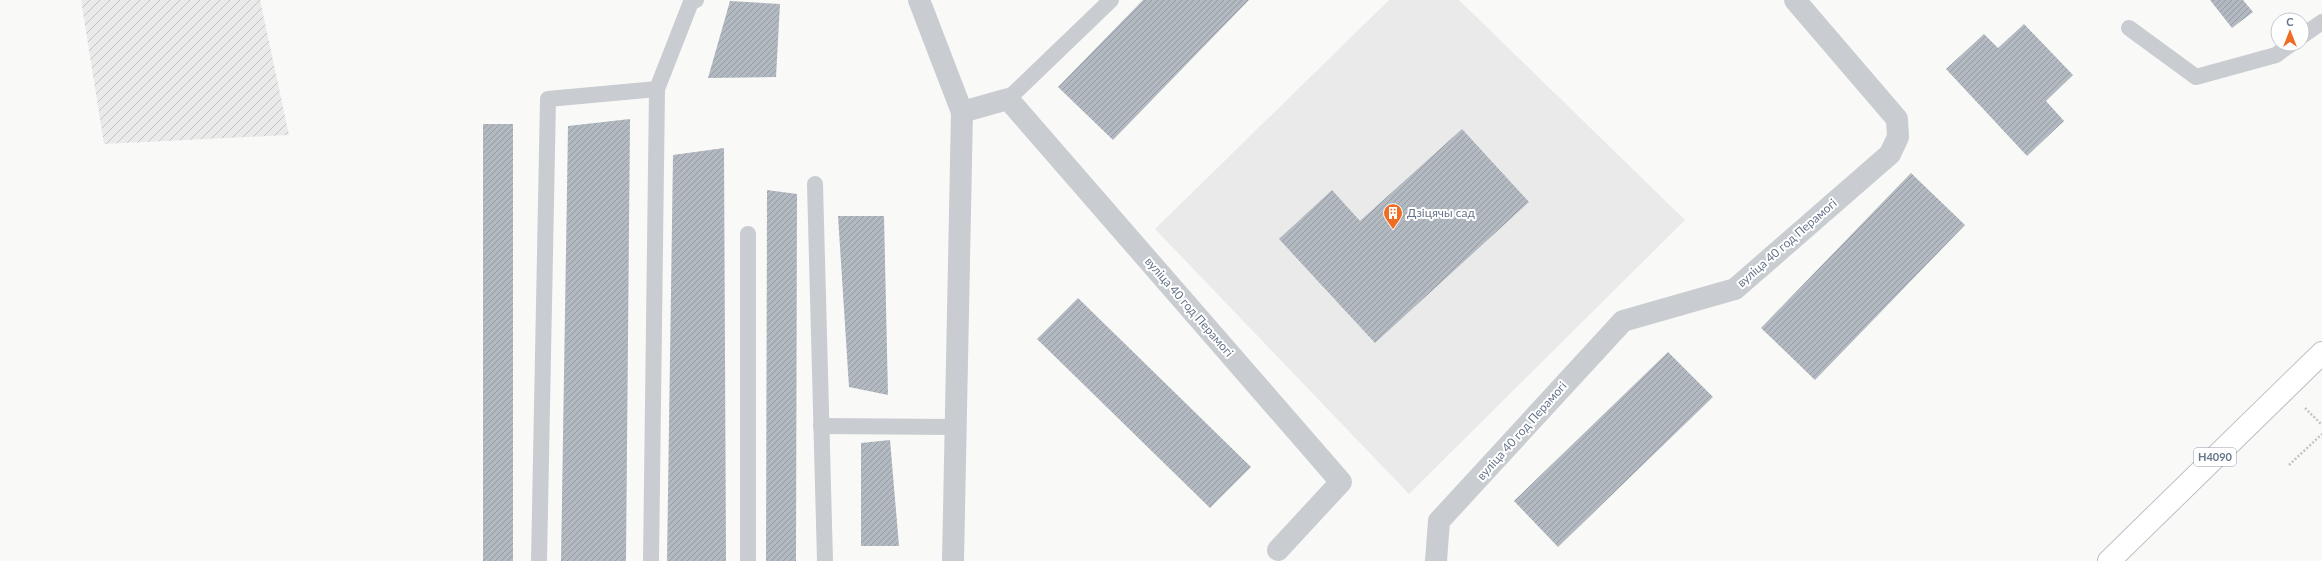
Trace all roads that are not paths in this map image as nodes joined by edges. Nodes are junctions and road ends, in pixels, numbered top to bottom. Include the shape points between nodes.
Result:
1 (696, 0) edge
2 (919, 0) edge
3 (1111, 0) edge
4 (1795, 0) edge
5 (2322, 22) edge
6 (2129, 28) dead end
7 (2310, 30) edge
8 (2280, 52) edge
9 (657, 89) junction
10 (1008, 99) junction
11 (962, 112) junction
12 (815, 184) dead end
13 (748, 234) dead end
14 (2322, 353) edge
15 (821, 426) junction
16 (955, 428) junction
17 (1278, 550) dead end
18 (539, 561) edge
19 (651, 561) edge
20 (748, 561) edge
21 (824, 561) edge
22 (953, 561) edge
23 (1436, 561) edge
24 (2109, 561) edge

1 - 9 lane via 690,2
2 - 11 street
3 - 10 lane
4 - 23 street, вуліца 40 год Перамогі via 1897,119 1898,137 1890,154 1735,289 1623,321 1439,521
5 - 7 lane
6 - 8 lane via 2196,76
9 - 18 lane via 548,99
9 - 19 lane
10 - 11 street
10 - 17 street, вуліца 40 год Перамогі via 1341,482
11 - 16 street
12 - 15 lane
13 - 20 lane
14 - 24 main road, Н4090
15 - 16 lane
15 - 21 lane
16 - 22 street

